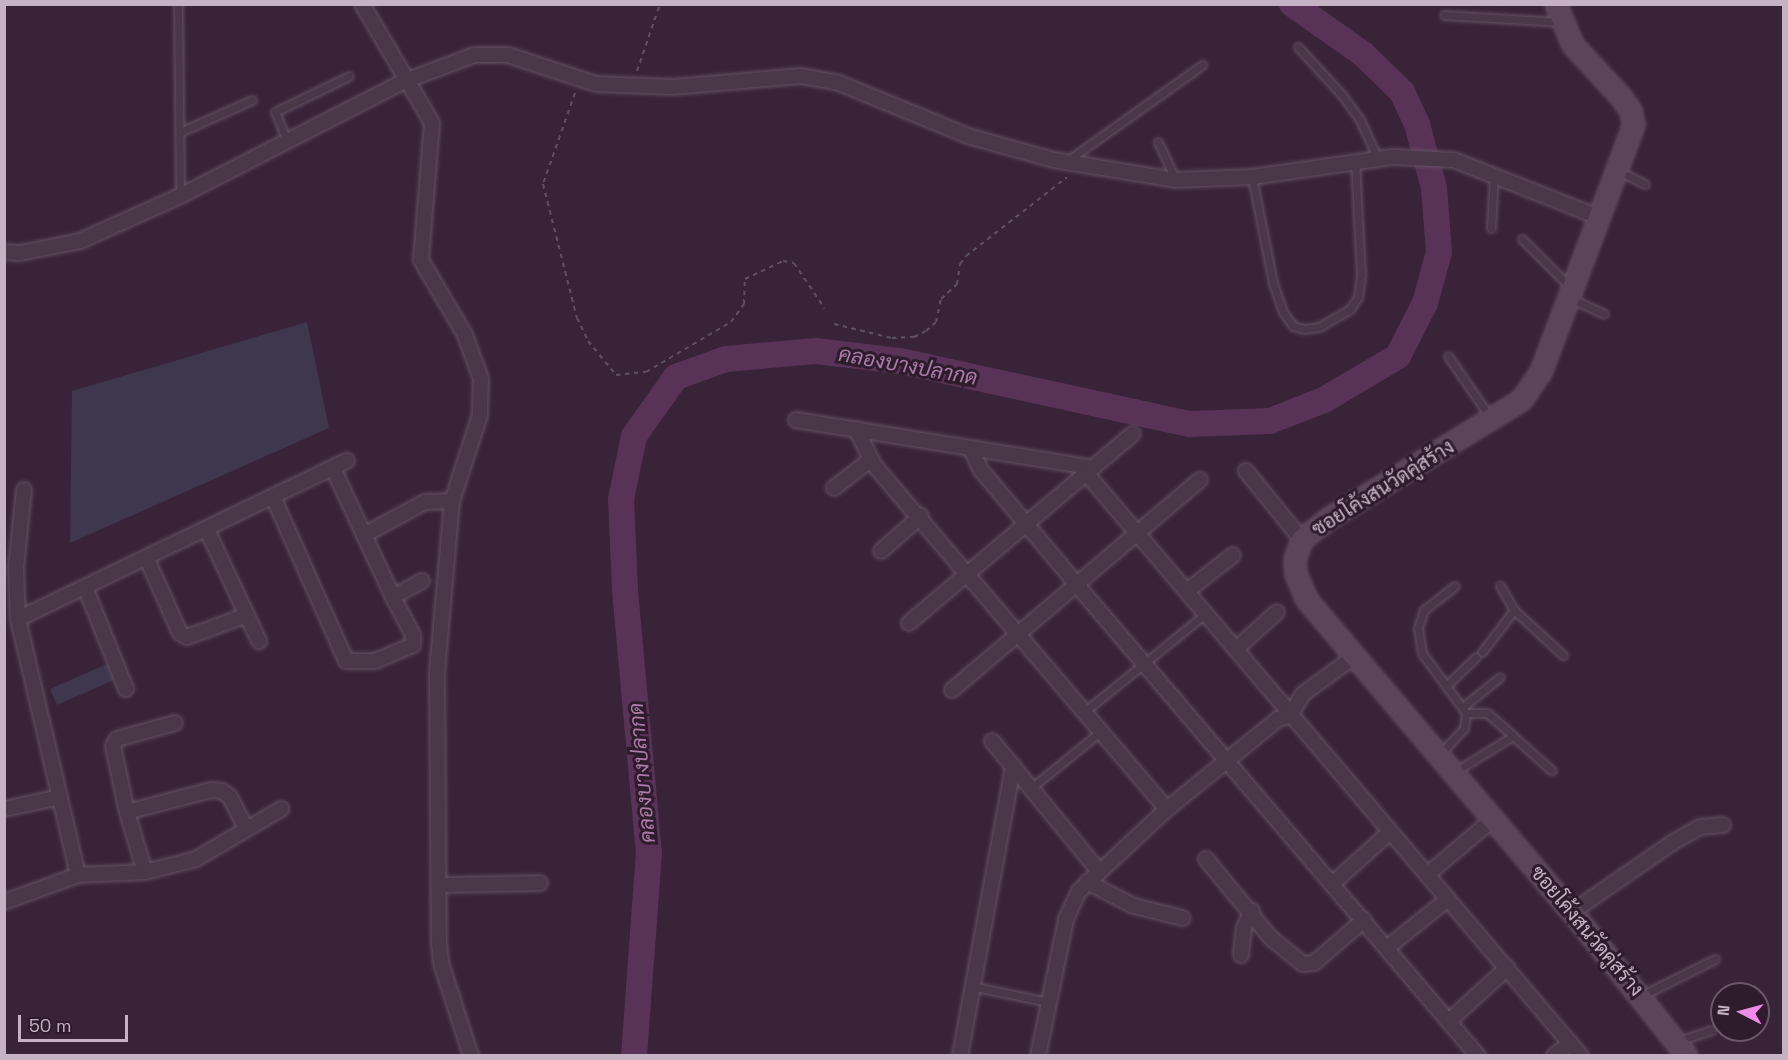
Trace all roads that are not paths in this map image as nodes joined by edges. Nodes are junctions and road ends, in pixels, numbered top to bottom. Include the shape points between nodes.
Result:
1 (178, 4) edge
2 (362, 4) edge
3 (1558, 14) edge
4 (1444, 15) dead end
5 (1298, 47) dead end
6 (1202, 65) dead end
7 (349, 76) dead end
8 (405, 81) junction
9 (252, 100) dead end
10 (180, 132) junction
11 (287, 141) junction
12 (1158, 142) dead end
13 (1378, 159) junction
14 (1065, 162) junction
15 (1355, 162) junction
16 (1623, 172) junction
17 (1494, 174) junction
18 (1252, 177) junction
19 (1176, 180) junction
20 (1642, 182) dead end
21 (180, 196) junction
22 (1601, 218) junction
23 (1491, 228) dead end
24 (1522, 239) dead end
25 (4, 252) edge
26 (1571, 294) junction
27 (1604, 314) dead end
28 (1448, 356) dead end
29 (1492, 419) junction
30 (796, 420) dead end
31 (856, 429) junction
32 (1133, 434) dead end
33 (971, 449) junction
34 (870, 460) junction
35 (347, 461) dead end
36 (333, 468) junction
37 (1088, 470) junction
38 (1246, 471) dead end
39 (1200, 480) dead end
40 (834, 488) dead end
41 (24, 490) dead end
42 (274, 499) junction
43 (452, 501) junction
44 (921, 516) junction
45 (1027, 525) junction
46 (207, 530) junction
47 (1136, 534) junction
48 (364, 535) junction
49 (1302, 540) junction
50 (881, 551) dead end
51 (1233, 555) dead end
52 (147, 559) junction
53 (10, 567) edge
54 (968, 574) junction
55 (422, 581) dead end
56 (1077, 585) junction
57 (1455, 586) dead end
58 (1500, 586) dead end
59 (86, 587) junction
60 (1187, 591) junction
61 (393, 597) junction
62 (1514, 610) junction
63 (1277, 612) dead end
64 (1205, 614) junction
65 (247, 615) junction
66 (18, 620) junction
67 (909, 623) dead end
68 (1019, 636) junction
69 (259, 641) dead end
70 (1236, 649) junction
71 (1563, 655) dead end
72 (1355, 656) junction
73 (1144, 664) junction
74 (1500, 677) dead end
75 (1447, 685) junction
76 (126, 688) dead end
77 (952, 690) dead end
78 (1303, 694) junction
79 (1280, 704) junction
80 (1465, 710) junction
81 (1084, 712) junction
82 (1284, 717) junction
83 (175, 723) dead end
84 (1100, 732) junction
85 (1513, 736) junction
86 (992, 741) dead end
87 (1440, 754) junction
88 (1226, 760) junction
89 (1013, 766) junction
90 (1552, 771) dead end
91 (1454, 773) junction
92 (1031, 788) junction
93 (60, 797) junction
94 (4, 809) edge
95 (281, 809) dead end
96 (1167, 809) junction
97 (127, 812) junction
98 (1493, 819) junction
99 (1724, 825) dead end
100 (246, 829) junction
101 (1390, 832) junction
102 (1206, 859) dead end
103 (1098, 870) junction
104 (145, 872) junction
105 (1428, 874) junction
106 (78, 876) junction
107 (1087, 882) junction
108 (540, 883) dead end
109 (1332, 884) junction
110 (440, 885) junction
111 (1448, 899) junction
112 (4, 902) edge
113 (1252, 911) junction
114 (1572, 912) junction
115 (1183, 918) dead end
116 (1364, 920) junction
117 (1388, 947) junction
118 (1241, 955) dead end
119 (1715, 959) dead end
120 (1507, 968) junction
121 (975, 987) junction
122 (1641, 996) junction
123 (1048, 1002) junction
124 (1449, 1021) junction
125 (1710, 1031) edge
126 (1570, 1042) junction
127 (1683, 1048) edge
128 (471, 1056) edge
129 (960, 1056) edge
130 (1038, 1056) edge
131 (1478, 1056) edge
132 (1554, 1056) edge
133 (1581, 1056) edge

1 - 10 lane
2 - 8 street
3 - 4 lane
3 - 16 street, ซอยโค้งสนวัดคู่สร้าง via 1573,45 1631,111 1634,125
5 - 13 lane via 1360,120
6 - 14 lane
7 - 11 lane via 275,112
8 - 11 street
8 - 14 street via 474,55 508,55 596,84 673,87 801,76 839,83 968,136
8 - 43 street via 432,123 422,260 465,335 482,379 480,415
9 - 10 lane
10 - 21 lane
11 - 21 street
12 - 19 lane
13 - 15 street
13 - 17 street via 1454,160
14 - 19 street
15 - 18 street
15 - 18 lane via 1361,275 1358,297 1350,309 1318,327 1293,326 1283,312 1273,283
16 - 20 lane
16 - 22 street, ซอยโค้งสนวัดคู่สร้าง
17 - 22 street
17 - 23 lane
18 - 19 street
21 - 25 street via 80,241 20,253
22 - 26 street, ซอยโค้งสนวัดคู่สร้าง
24 - 26 lane
26 - 27 lane
26 - 29 street, ซอยโค้งสนวัดคู่สร้าง via 1541,372 1522,400
28 - 29 lane
29 - 49 street, ซอยโค้งสนวัดคู่สร้าง via 1330,518
30 - 31 street
31 - 33 street
31 - 34 street
32 - 37 street
33 - 37 street
33 - 45 street via 981,470
34 - 40 street
34 - 44 street
35 - 36 street
36 - 42 street
36 - 48 street
37 - 45 street
37 - 47 street
38 - 49 street
39 - 47 street
41 - 53 street
42 - 46 street
42 - 61 street via 346,661 375,661 412,645 413,635
43 - 48 street via 425,502
43 - 110 street via 437,671
44 - 50 street
44 - 54 street
45 - 54 street
45 - 56 street
46 - 52 street
46 - 65 street
47 - 56 street
47 - 60 street
48 - 61 street
49 - 72 street, ซอยโค้งสนวัดคู่สร้าง via 1295,560 1300,589
51 - 60 street
52 - 59 street
52 - 65 street via 180,633 187,637
53 - 66 street
54 - 67 street
54 - 68 street
55 - 61 street
56 - 68 street
56 - 73 street
57 - 75 lane via 1424,610 1418,628 1422,653
58 - 62 lane
59 - 66 street
59 - 76 street
60 - 64 street
62 - 71 lane
62 - 75 lane via 1479,655
63 - 70 street
64 - 70 street
64 - 73 lane
65 - 69 street
66 - 93 street
68 - 77 street
68 - 81 street
70 - 79 street
72 - 78 street
72 - 87 street, ซอยโค้งสนวัดคู่สร้าง
73 - 81 lane
73 - 88 street
74 - 80 lane
75 - 80 lane
78 - 79 street via 1292,694
78 - 82 street via 1299,706
79 - 82 street
80 - 85 lane via 1487,713
80 - 87 lane via 1464,728
81 - 84 street
82 - 88 street
82 - 101 street
83 - 97 street via 117,739 113,746
84 - 92 lane
84 - 96 street
85 - 90 lane
85 - 91 lane
86 - 89 street
87 - 91 street, ซอยโค้งสนวัดคู่สร้าง
88 - 96 street
88 - 109 street
89 - 92 street
89 - 121 street
91 - 98 street, ซอยโค้งสนวัดคู่สร้าง
92 - 103 street
93 - 94 street
93 - 106 street
95 - 100 street
96 - 103 street
97 - 100 street via 211,790 222,791 230,797
97 - 104 street
98 - 105 street
98 - 114 street, ซอยโค้งสนวัดคู่สร้าง
99 - 114 street via 1700,827 1672,843
100 - 104 street via 196,859
101 - 105 street
101 - 109 street
102 - 113 street
103 - 107 street
104 - 106 street
105 - 111 street
106 - 112 street
107 - 115 street via 1134,906
107 - 123 street via 1072,901 1066,919
108 - 110 street
109 - 116 street
110 - 128 street via 441,963
111 - 117 street
111 - 120 street
113 - 116 street via 1271,938 1303,964 1314,963
113 - 118 street via 1244,928
114 - 122 street, ซอยโค้งสนวัดคู่สร้าง
116 - 117 street
117 - 124 street
119 - 122 lane
120 - 124 street
120 - 126 street
121 - 123 lane
121 - 129 street
122 - 127 street, ซอยโค้งสนวัดคู่สร้าง
123 - 130 street
124 - 131 street
125 - 127 lane
126 - 132 street
126 - 133 street

